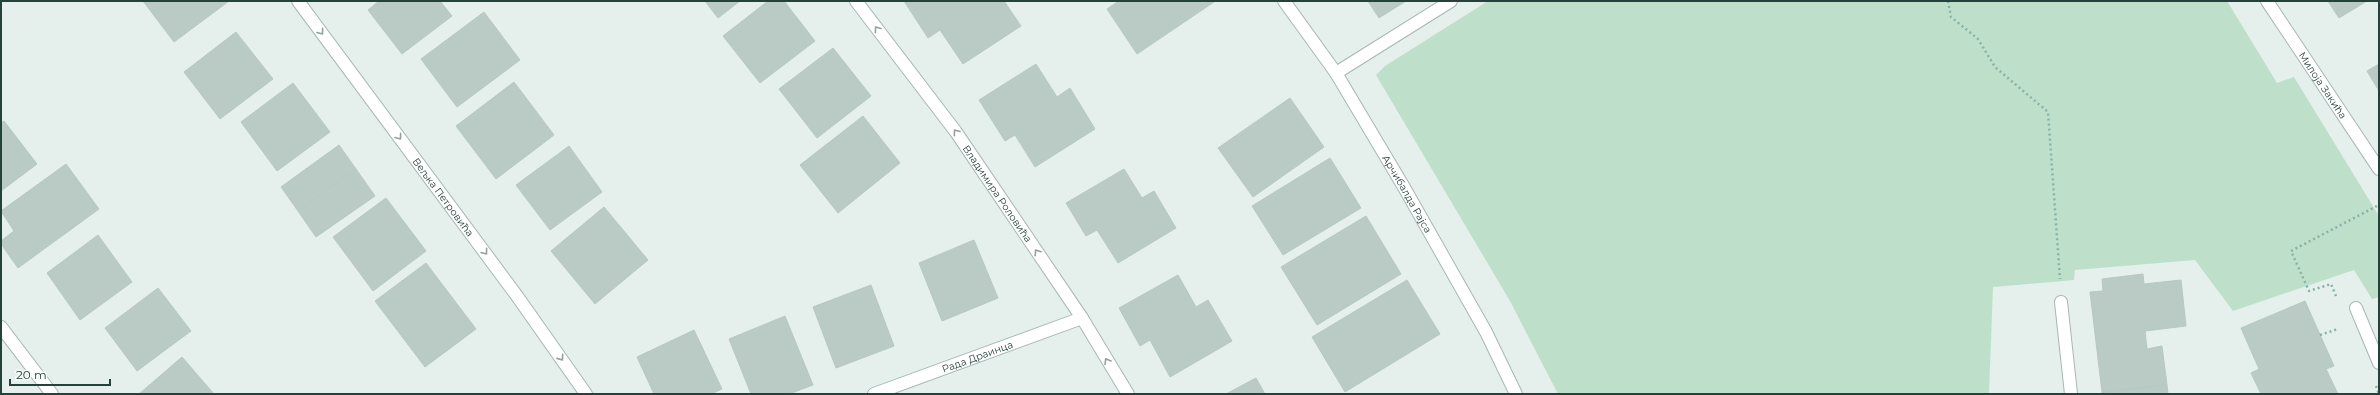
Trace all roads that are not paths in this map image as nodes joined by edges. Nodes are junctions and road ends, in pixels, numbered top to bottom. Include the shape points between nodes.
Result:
1 (298, 1) edge
2 (856, 1) edge
3 (1284, 1) edge
4 (1451, 1) edge
5 (2268, 1) edge
6 (1336, 73) junction
7 (2379, 169) edge
8 (2061, 302) road end
9 (2356, 308) dead end
10 (1082, 318) junction
11 (1, 327) edge
12 (2379, 363) edge
13 (52, 394) edge
14 (586, 394) edge
15 (874, 394) edge
16 (1128, 394) edge
17 (1516, 394) edge
18 (2071, 394) edge

1 -> 14 street, Вељка Петровића via 517,296
10 -> 2 street, Владимира Роловића via 956,132
3 - 6 street, Арчибалда Рајса
4 - 6 street
5 - 7 street, Милоја Закића
6 - 17 street, Арчибалда Рајса via 1463,292
8 - 18 street
9 - 12 street
10 - 15 street, Рада Драинца
16 -> 10 street, Владимира Роловића
11 - 13 street

